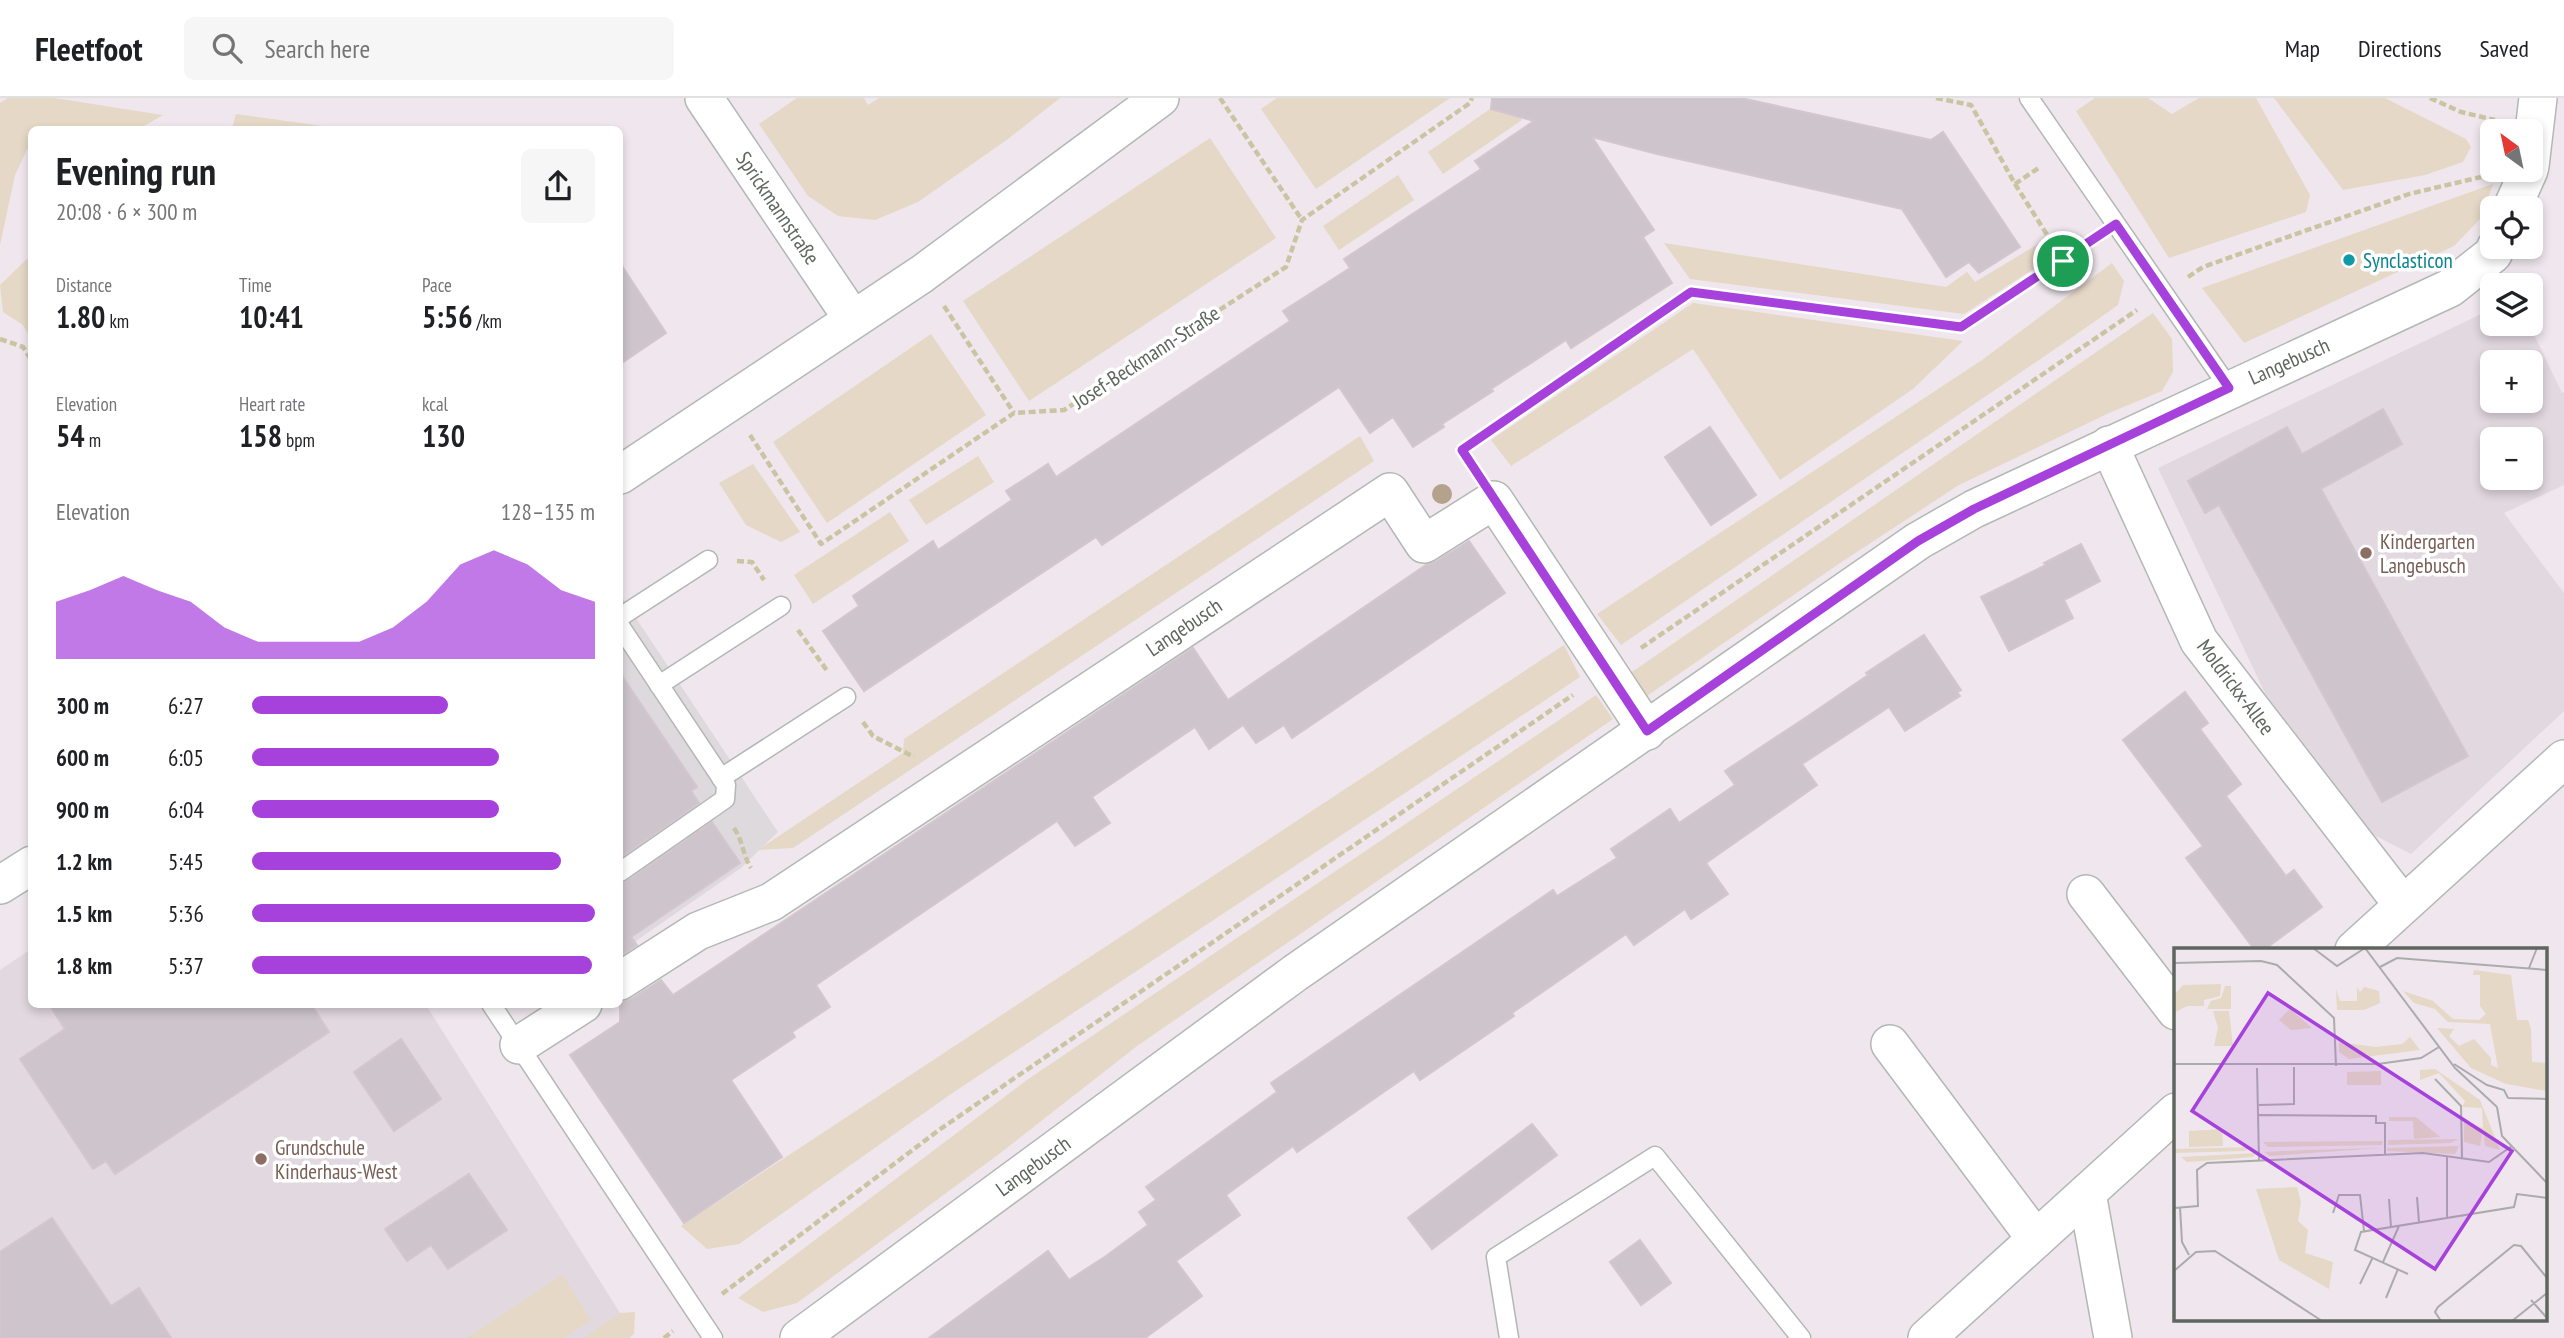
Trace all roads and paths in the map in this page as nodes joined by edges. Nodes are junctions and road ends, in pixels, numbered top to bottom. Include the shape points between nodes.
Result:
1 (704, 98) edge
2 (1160, 98) edge
3 (1220, 98) edge
4 (1472, 98) edge
5 (1936, 98) edge
6 (2028, 98) edge
7 (2538, 98) edge
8 (2536, 119) edge
9 (2065, 151) junction
10 (2480, 177) edge
11 (2014, 184) junction
12 (1302, 220) junction
13 (2116, 224) junction
14 (2487, 259) edge
15 (2063, 261) junction
16 (922, 274) junction
17 (2164, 292) junction
18 (852, 318) junction
19 (0, 339) edge
20 (28, 355) edge
21 (2229, 388) junction
22 (728, 401) junction
23 (1014, 413) junction
24 (2109, 445) junction
25 (623, 473) edge
26 (1494, 500) junction
27 (708, 559) joint
28 (780, 606) junction
29 (623, 615) edge
30 (623, 631) edge
31 (1608, 671) junction
32 (659, 685) junction
33 (846, 697) junction
34 (1647, 731) junction
35 (2564, 759) edge
36 (721, 778) junction
37 (936, 792) junction
38 (718, 804) junction
39 (28, 868) edge
40 (623, 870) edge
41 (0, 885) edge
42 (2086, 894) dead end
43 (771, 902) junction
44 (2403, 905) junction
45 (2356, 948) edge
46 (623, 979) edge
47 (494, 1008) edge
48 (577, 1008) edge
49 (2174, 1010) edge
50 (1890, 1044) dead end
51 (519, 1045) junction
52 (2174, 1113) edge
53 (2087, 1193) junction
54 (2036, 1239) junction
55 (697, 1313) junction
56 (664, 1338) edge
57 (713, 1338) edge
58 (799, 1338) edge
59 (1509, 1338) edge
60 (1801, 1338) edge
61 (1927, 1338) edge
62 (2113, 1338) edge

1 - 18 street, Sprickmannstraße
2 - 16 street
3 - 12 path
4 - 12 path
5 - 11 path via 1971,105
6 - 9 lane
7 - 8 street
9 - 11 path
9 - 13 lane
10 - 17 path via 2409,194 2203,267
11 - 15 path
12 - 23 path, Josef-Beckmann-Straße via 1286,267 1063,410
13 - 15 path
13 - 17 lane
14 - 21 street, Langebusch via 2449,288
15 - 26 path via 1961,327 1691,292 1462,450
16 - 18 street
16 - 23 path
17 - 21 lane
17 - 31 path
18 - 22 street
19 - 20 path via 23,348
21 - 24 street, Langebusch
22 - 23 path via 821,544
22 - 25 street
24 - 34 street, Langebusch via 1918,541
24 - 44 street, Moldrickx-Allee via 2199,640
26 - 31 street
26 - 37 street, Langebusch via 1424,544 1390,492
27 - 28 path via 752,562
27 - 29 lane
28 - 32 lane
28 - 33 path
30 - 32 lane
31 - 34 street
31 - 55 path via 939,1130
32 - 36 lane
33 - 36 lane
33 - 37 path via 873,736 913,755
34 - 58 street, Langebusch via 1295,973
35 - 44 street
36 - 38 lane via 726,785 725,799
37 - 43 street, Langebusch
38 - 40 lane
38 - 43 path via 742,840 746,861
39 - 41 street
42 - 49 street
43 - 46 street, Langebusch via 698,931
44 - 45 street
47 - 51 lane
48 - 51 street
50 - 54 street
51 - 55 lane
52 - 53 street
53 - 54 street
53 - 62 street
54 - 61 street
55 - 56 path
55 - 57 lane
59 - 60 lane via 1496,1257 1655,1156

